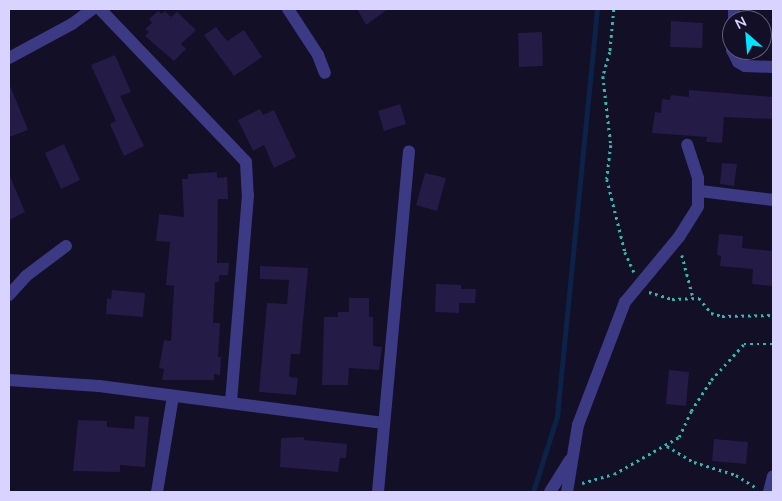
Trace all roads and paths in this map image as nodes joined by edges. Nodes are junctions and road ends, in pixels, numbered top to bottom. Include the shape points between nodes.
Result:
1 (92, 9) edge
2 (100, 9) edge
3 (288, 9) edge
4 (614, 9) edge
5 (9, 58) edge
6 (737, 60) edge
7 (773, 67) edge
8 (325, 73) dead end
9 (687, 145) dead end
10 (409, 151) dead end
11 (700, 191) junction
12 (773, 200) edge
13 (679, 237) junction
14 (66, 246) dead end
15 (637, 285) junction
16 (9, 295) edge
17 (693, 296) junction
18 (773, 315) edge
19 (773, 344) edge
20 (9, 380) edge
21 (173, 396) junction
22 (231, 404) junction
23 (384, 423) junction
24 (666, 446) junction
25 (570, 460) junction
26 (773, 476) edge
27 (567, 489) edge
28 (157, 492) edge
29 (378, 492) edge
30 (550, 492) edge
31 (762, 492) edge
32 (770, 492) edge

1 - 5 street via 72,24
2 - 22 street via 246,162 248,196
3 - 8 street via 318,55
4 - 15 path via 610,52 603,76 611,145 607,179 625,252
6 - 7 street via 745,66
9 - 11 street
10 - 23 street
11 - 12 street
11 - 13 street via 695,212
13 - 15 street
13 - 17 path
14 - 16 street via 26,276
15 - 17 path via 672,299
15 - 25 street via 625,302 611,336 578,425
17 - 18 path via 699,298 711,313 722,316
19 - 24 path via 744,344 712,380 691,411 679,437
20 - 21 street
21 - 22 street
21 - 28 street
22 - 23 street
23 - 29 street
24 - 27 path via 614,474
24 - 31 path via 694,462 746,480
25 - 27 street
25 - 30 street
26 - 32 street

